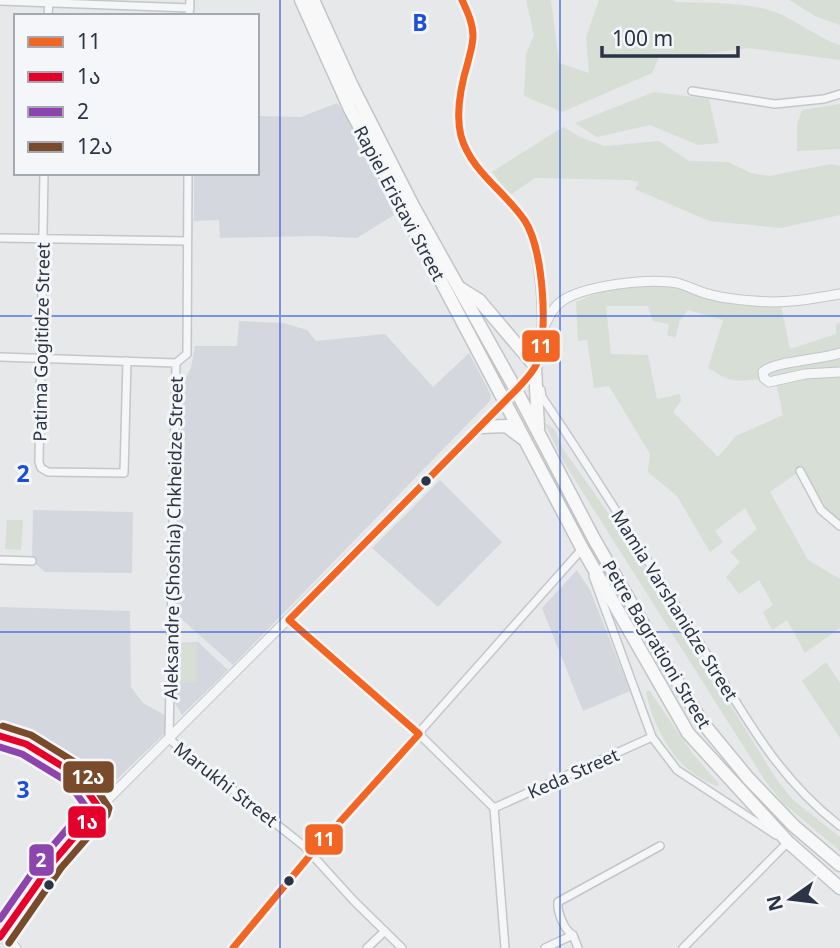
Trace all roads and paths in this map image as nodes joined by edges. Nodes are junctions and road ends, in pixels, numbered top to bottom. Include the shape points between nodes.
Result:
1 (301, 0) edge
2 (313, 0) edge
3 (462, 0) edge
4 (0, 1) edge
5 (48, 1) edge
6 (190, 8) edge
7 (692, 91) dead end
8 (840, 94) edge
9 (44, 175) edge
10 (188, 175) edge
11 (0, 238) edge
12 (43, 239) junction
13 (187, 241) junction
14 (459, 287) junction
15 (840, 294) edge
16 (543, 328) junction
17 (840, 353) edge
18 (0, 357) edge
19 (40, 359) junction
20 (127, 361) junction
21 (176, 363) junction
22 (535, 366) junction
23 (840, 372) edge
24 (516, 390) junction
25 (505, 402) junction
26 (481, 427) junction
27 (539, 435) junction
28 (526, 441) junction
29 (800, 471) dead end
30 (840, 526) edge
31 (582, 548) junction
32 (0, 560) edge
33 (32, 561) dead end
34 (289, 620) junction
35 (419, 734) junction
36 (0, 736) edge
37 (652, 737) junction
38 (169, 739) junction
39 (99, 807) junction
40 (494, 808) junction
41 (840, 826) edge
42 (788, 842) junction
43 (660, 846) dead end
44 (312, 853) junction
45 (840, 866) edge
46 (840, 888) edge
47 (385, 931) junction
48 (573, 935) junction
49 (1, 936) edge
50 (16, 948) edge
51 (233, 948) edge
52 (367, 948) edge
53 (402, 948) edge
54 (505, 948) edge
55 (545, 948) edge
56 (578, 948) edge
57 (683, 948) edge

1 - 25 main road, Rapiel Eristavi Street via 350,109
2 - 14 main road, Rapiel Eristavi Street via 358,98
3 - 16 street via 474,41 460,91 461,137 470,157 527,225 539,264
4 - 5 street
5 - 6 street
7 - 8 street via 775,104
9 - 12 street, Patima Gogitidze Street
10 - 13 street, Aleksandre (Shoshia) Chkheidze Street
11 - 12 street
12 - 13 street
12 - 19 street, Patima Gogitidze Street
13 - 21 street, Aleksandre (Shoshia) Chkheidze Street via 187,354
14 - 22 main road via 479,300
14 - 24 main road, Rapiel Eristavi Street
15 - 16 street via 789,302 711,295 678,283 653,281 599,287 561,301
16 - 22 street
17 - 23 street via 769,366 763,372 769,382
18 - 19 street
19 - 20 street
19 - 20 street, Patima Gogitidze Street via 41,468 124,473
20 - 21 street
21 - 38 street, Aleksandre (Shoshia) Chkheidze Street
22 - 24 street
22 - 27 main road
22 - 41 street, Mamia Varshanidze Street via 542,397 757,738 806,796
24 - 25 street
24 - 27 main road, Petre Bagrationi Street
25 - 26 street
25 - 28 main road, Petre Bagrationi Street
26 - 28 main road via 506,426
26 - 34 street
27 - 45 main road, Petre Bagrationi Street via 594,539 702,722 794,826
28 - 31 main road, Petre Bagrationi Street
29 - 30 street via 821,510
31 - 35 street
31 - 37 street, Petre Bagrationi Street
31 - 42 main road, Petre Bagrationi Street via 688,733
32 - 33 street
34 - 35 street
34 - 38 street
35 - 40 street
35 - 44 street
36 - 39 main road via 26,744 75,774
37 - 40 street, Keda Street
37 - 42 street, Petre Bagrationi Street via 677,770
38 - 39 street
38 - 44 street, Marukhi Street
39 - 49 main road
40 - 54 street
42 - 46 main road, Petre Bagrationi Street
42 - 57 street
43 - 48 street via 558,902
44 - 47 street, Marukhi Street
44 - 51 street
47 - 52 street
47 - 53 street, Marukhi Street
48 - 55 street
48 - 56 street
49 - 50 street

